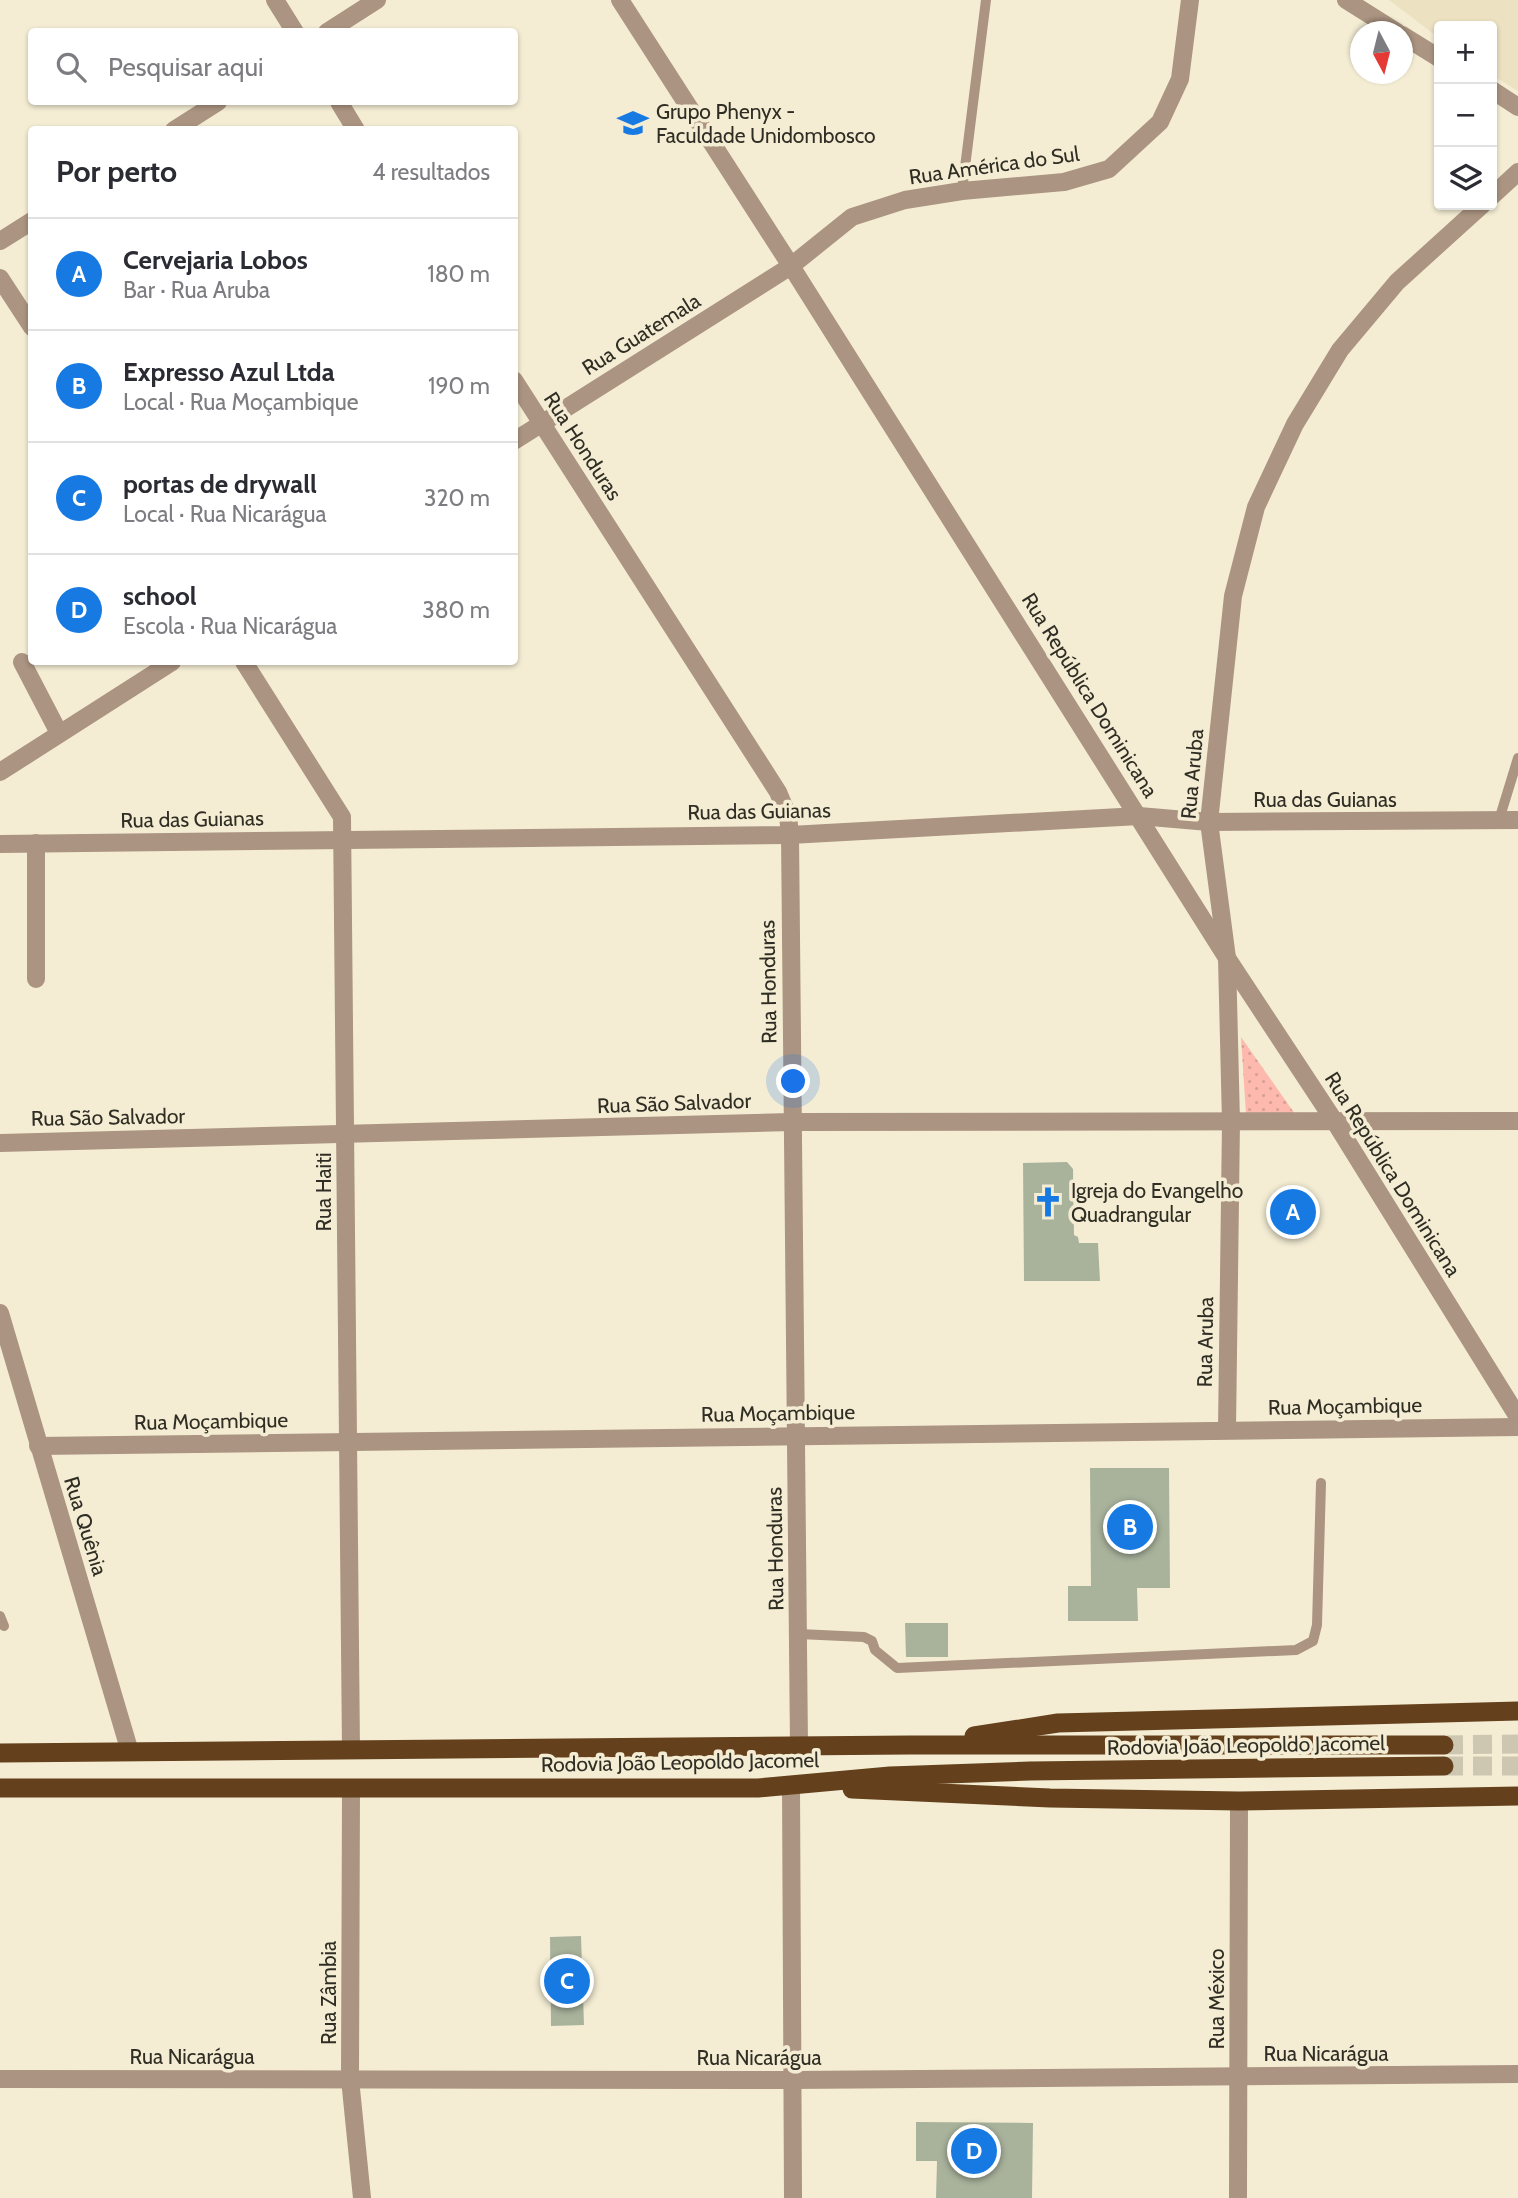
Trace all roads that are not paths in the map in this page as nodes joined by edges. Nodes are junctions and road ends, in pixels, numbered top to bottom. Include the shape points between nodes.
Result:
1 (275, 0) edge
2 (377, 0) edge
3 (620, 0) edge
4 (986, 0) edge
5 (1190, 0) edge
6 (1346, 0) edge
7 (1379, 21) edge
8 (292, 28) edge
9 (333, 28) edge
10 (1413, 42) edge
11 (1434, 55) edge
12 (1497, 93) edge
13 (213, 105) edge
14 (341, 105) edge
15 (1518, 107) edge
16 (180, 126) edge
17 (354, 126) edge
18 (1518, 172) edge
19 (962, 191) junction
20 (1497, 191) edge
21 (1476, 210) edge
22 (28, 223) edge
23 (0, 241) edge
24 (791, 266) junction
25 (0, 278) edge
26 (28, 321) edge
27 (518, 386) edge
28 (542, 424) junction
29 (518, 439) edge
30 (22, 662) dead end
31 (167, 665) edge
32 (246, 665) edge
33 (59, 733) junction
34 (1518, 758) edge
35 (0, 772) edge
36 (1139, 816) junction
37 (1499, 820) junction
38 (1518, 820) edge
39 (1209, 822) junction
40 (790, 835) junction
41 (344, 840) junction
42 (36, 843) junction
43 (0, 844) edge
44 (1227, 958) junction
45 (36, 979) dead end
46 (1518, 1121) edge
47 (792, 1122) junction
48 (1231, 1122) junction
49 (1335, 1122) junction
50 (346, 1135) junction
51 (0, 1143) edge
52 (0, 1313) edge
53 (1518, 1417) edge
54 (1518, 1427) edge
55 (1227, 1430) junction
56 (795, 1436) junction
57 (347, 1442) junction
58 (38, 1446) junction
59 (1321, 1483) dead end
60 (799, 1634) junction
61 (1518, 1711) edge
62 (910, 1745) junction
63 (1444, 1745) tunnel mouth
64 (799, 1746) junction
65 (351, 1750) junction
66 (130, 1752) junction
67 (0, 1754) edge
68 (1444, 1766) tunnel mouth
69 (791, 1786) junction
70 (0, 1788) edge
71 (351, 1788) junction
72 (1518, 1796) edge
73 (1239, 1801) junction
74 (1518, 2074) edge
75 (1238, 2077) junction
76 (0, 2079) edge
77 (350, 2079) junction
78 (792, 2080) junction
79 (362, 2198) edge
80 (793, 2198) edge
81 (1238, 2198) edge

1 - 8 street
2 - 9 street
3 - 24 street, Rua República Dominicana
4 - 19 lane
5 - 19 street, Rua América do Sul via 1180,79 1160,122 1109,169 1064,182
6 - 7 street
10 - 11 street
12 - 15 street
13 - 16 street
14 - 17 street
18 - 20 street
19 - 24 street, Rua América do Sul via 905,200 852,217
21 - 39 street, Rua Aruba via 1397,282 1340,351 1295,424 1256,507 1233,596
22 - 23 street
24 - 28 street, Rua Guatemala
24 - 36 street, Rua República Dominicana
25 - 26 street
27 - 28 street, Rua Honduras
28 - 29 street, Rua Guatemala
28 - 40 street, Rua Honduras via 778,792
30 - 33 street
31 - 33 street
32 - 41 street, Rua Haiti via 342,817
33 - 35 street
34 - 37 lane
36 - 39 street, Rua das Guianas
36 - 40 street, Rua das Guianas
36 - 44 street, Rua República Dominicana
37 - 38 street, Rua das Guianas
37 - 39 street, Rua das Guianas
39 - 44 street, Rua Aruba
40 - 41 street, Rua das Guianas
40 - 47 street, Rua Honduras
41 - 42 street, Rua das Guianas
41 - 50 street, Rua Haiti
42 - 43 street, Rua das Guianas
42 - 45 street
44 - 48 street, Rua Aruba
44 - 49 street, Rua República Dominicana
46 - 49 street, Rua São Salvador
47 - 48 street, Rua São Salvador
47 - 50 street, Rua São Salvador
47 - 56 street, Rua Honduras
48 - 49 street, Rua São Salvador
48 - 55 street, Rua Aruba
49 - 53 street, Rua República Dominicana
50 - 51 street, Rua São Salvador
50 - 57 street, Rua Haiti
52 - 58 street, Rua Quênia
54 - 55 street, Rua Moçambique
55 - 56 street, Rua Moçambique
56 - 57 street, Rua Moçambique
56 - 60 street, Rua Honduras
57 - 58 street, Rua Moçambique
57 - 65 street, Rua Haiti
58 - 66 street, Rua Quênia
59 - 60 lane via 1317,1625 1313,1640 1296,1650 897,1668 864,1637
60 - 64 street, Rua Honduras
61 - 62 highway via 1058,1723
62 - 63 highway, Rodovia João Leopoldo Jacomel
62 - 64 highway, Rodovia João Leopoldo Jacomel
64 - 65 highway, Rodovia João Leopoldo Jacomel
65 - 66 highway, Rodovia João Leopoldo Jacomel
66 - 67 highway, Rodovia João Leopoldo Jacomel
68 - 69 highway, Rodovia João Leopoldo Jacomel via 1030,1771 890,1776
69 - 71 highway, Rodovia João Leopoldo Jacomel
69 - 73 highway
69 - 78 street
70 - 71 highway, Rodovia João Leopoldo Jacomel
71 - 77 street, Rua Zâmbia
72 - 73 highway
73 - 75 street, Rua México
74 - 75 street, Rua Nicarágua
75 - 78 street, Rua Nicarágua
75 - 81 street, Rua México
76 - 77 street, Rua Nicarágua
77 - 78 street, Rua Nicarágua
77 - 79 street, Rua Zâmbia
78 - 80 street

